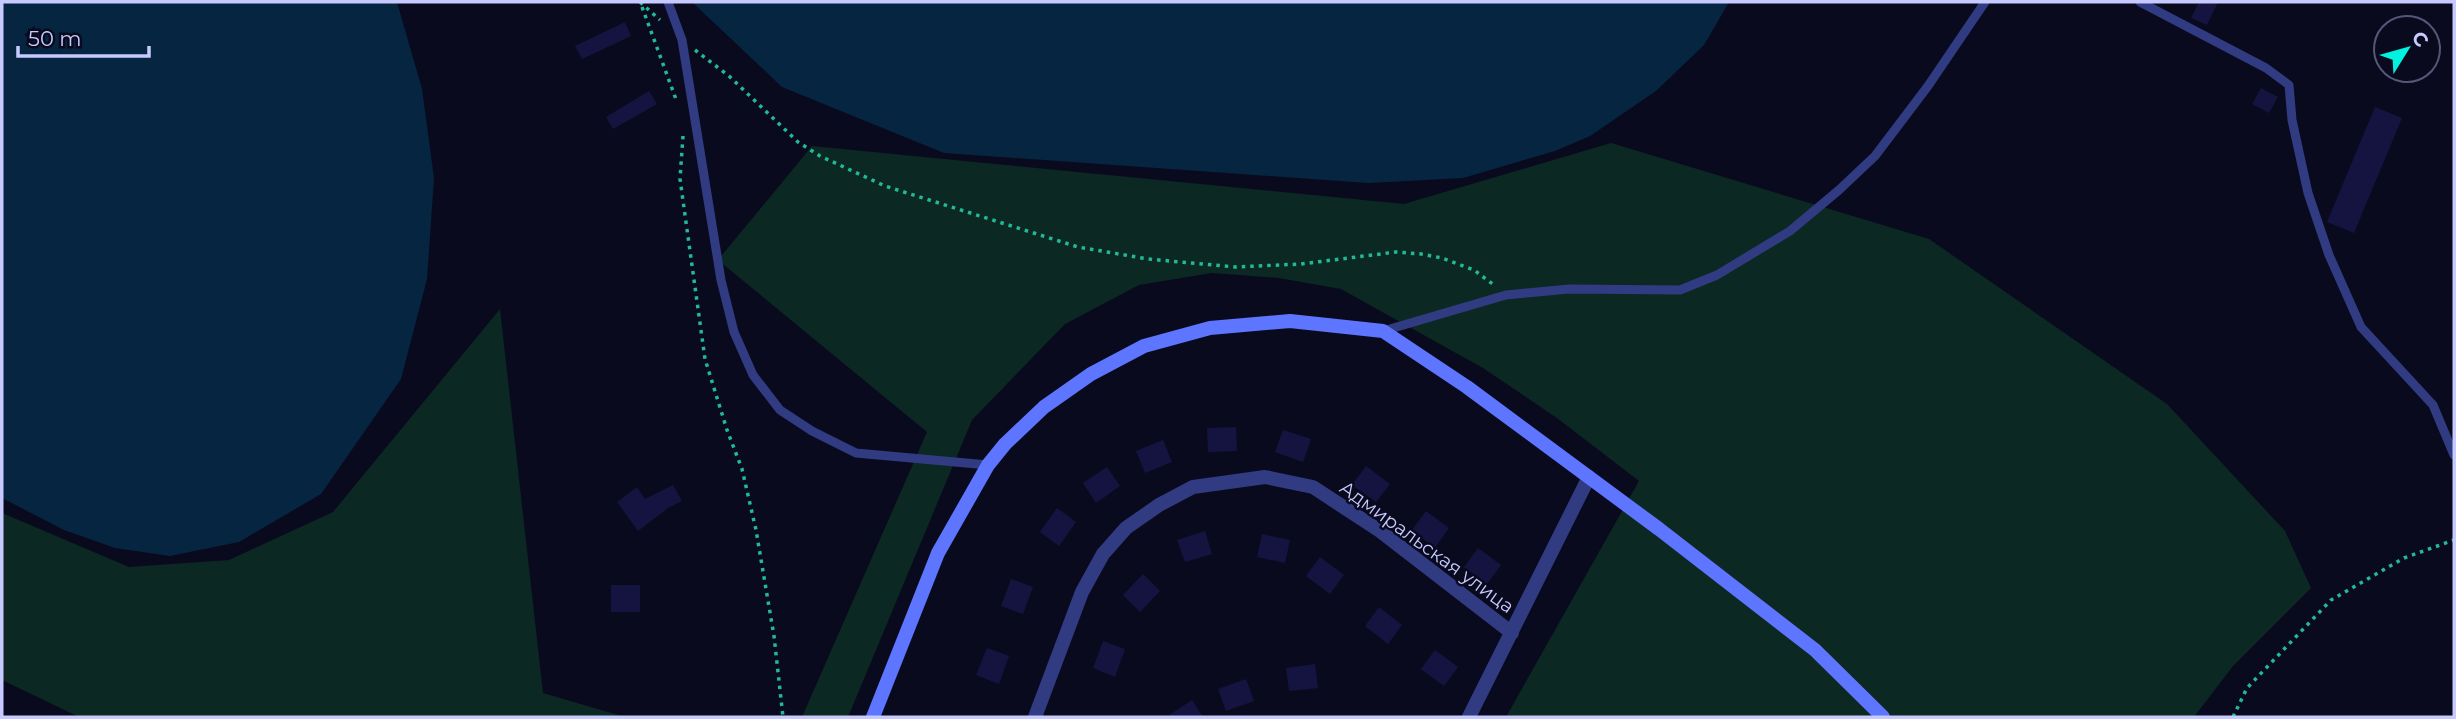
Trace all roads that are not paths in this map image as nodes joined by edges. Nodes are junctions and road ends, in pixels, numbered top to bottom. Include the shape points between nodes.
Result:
1 (668, 2) edge
2 (1985, 2) edge
3 (2140, 2) edge
4 (1383, 331) junction
5 (2454, 455) edge
6 (988, 465) junction
7 (1589, 477) junction
8 (1512, 633) junction
9 (873, 717) edge
10 (1035, 717) edge
11 (1469, 717) edge
12 (1882, 717) edge

1 - 6 lane via 682,40 721,280 734,332 753,375 780,410 856,453
2 - 4 lane via 1875,156 1790,231 1717,275 1680,290 1569,289 1506,295
3 - 5 lane via 2266,68 2289,85 2308,193 2361,327 2433,405
4 - 6 street via 1290,321 1210,328 1144,346 1091,374 1044,407
4 - 7 street
6 - 9 street via 938,553
7 - 8 street, Адмиральская улица
7 - 12 street via 1815,650
8 - 10 street, Адмиральская улица via 1380,531 1313,487 1265,477 1193,487 1126,528 1102,554 1082,592
8 - 11 street, Адмиральская улица

